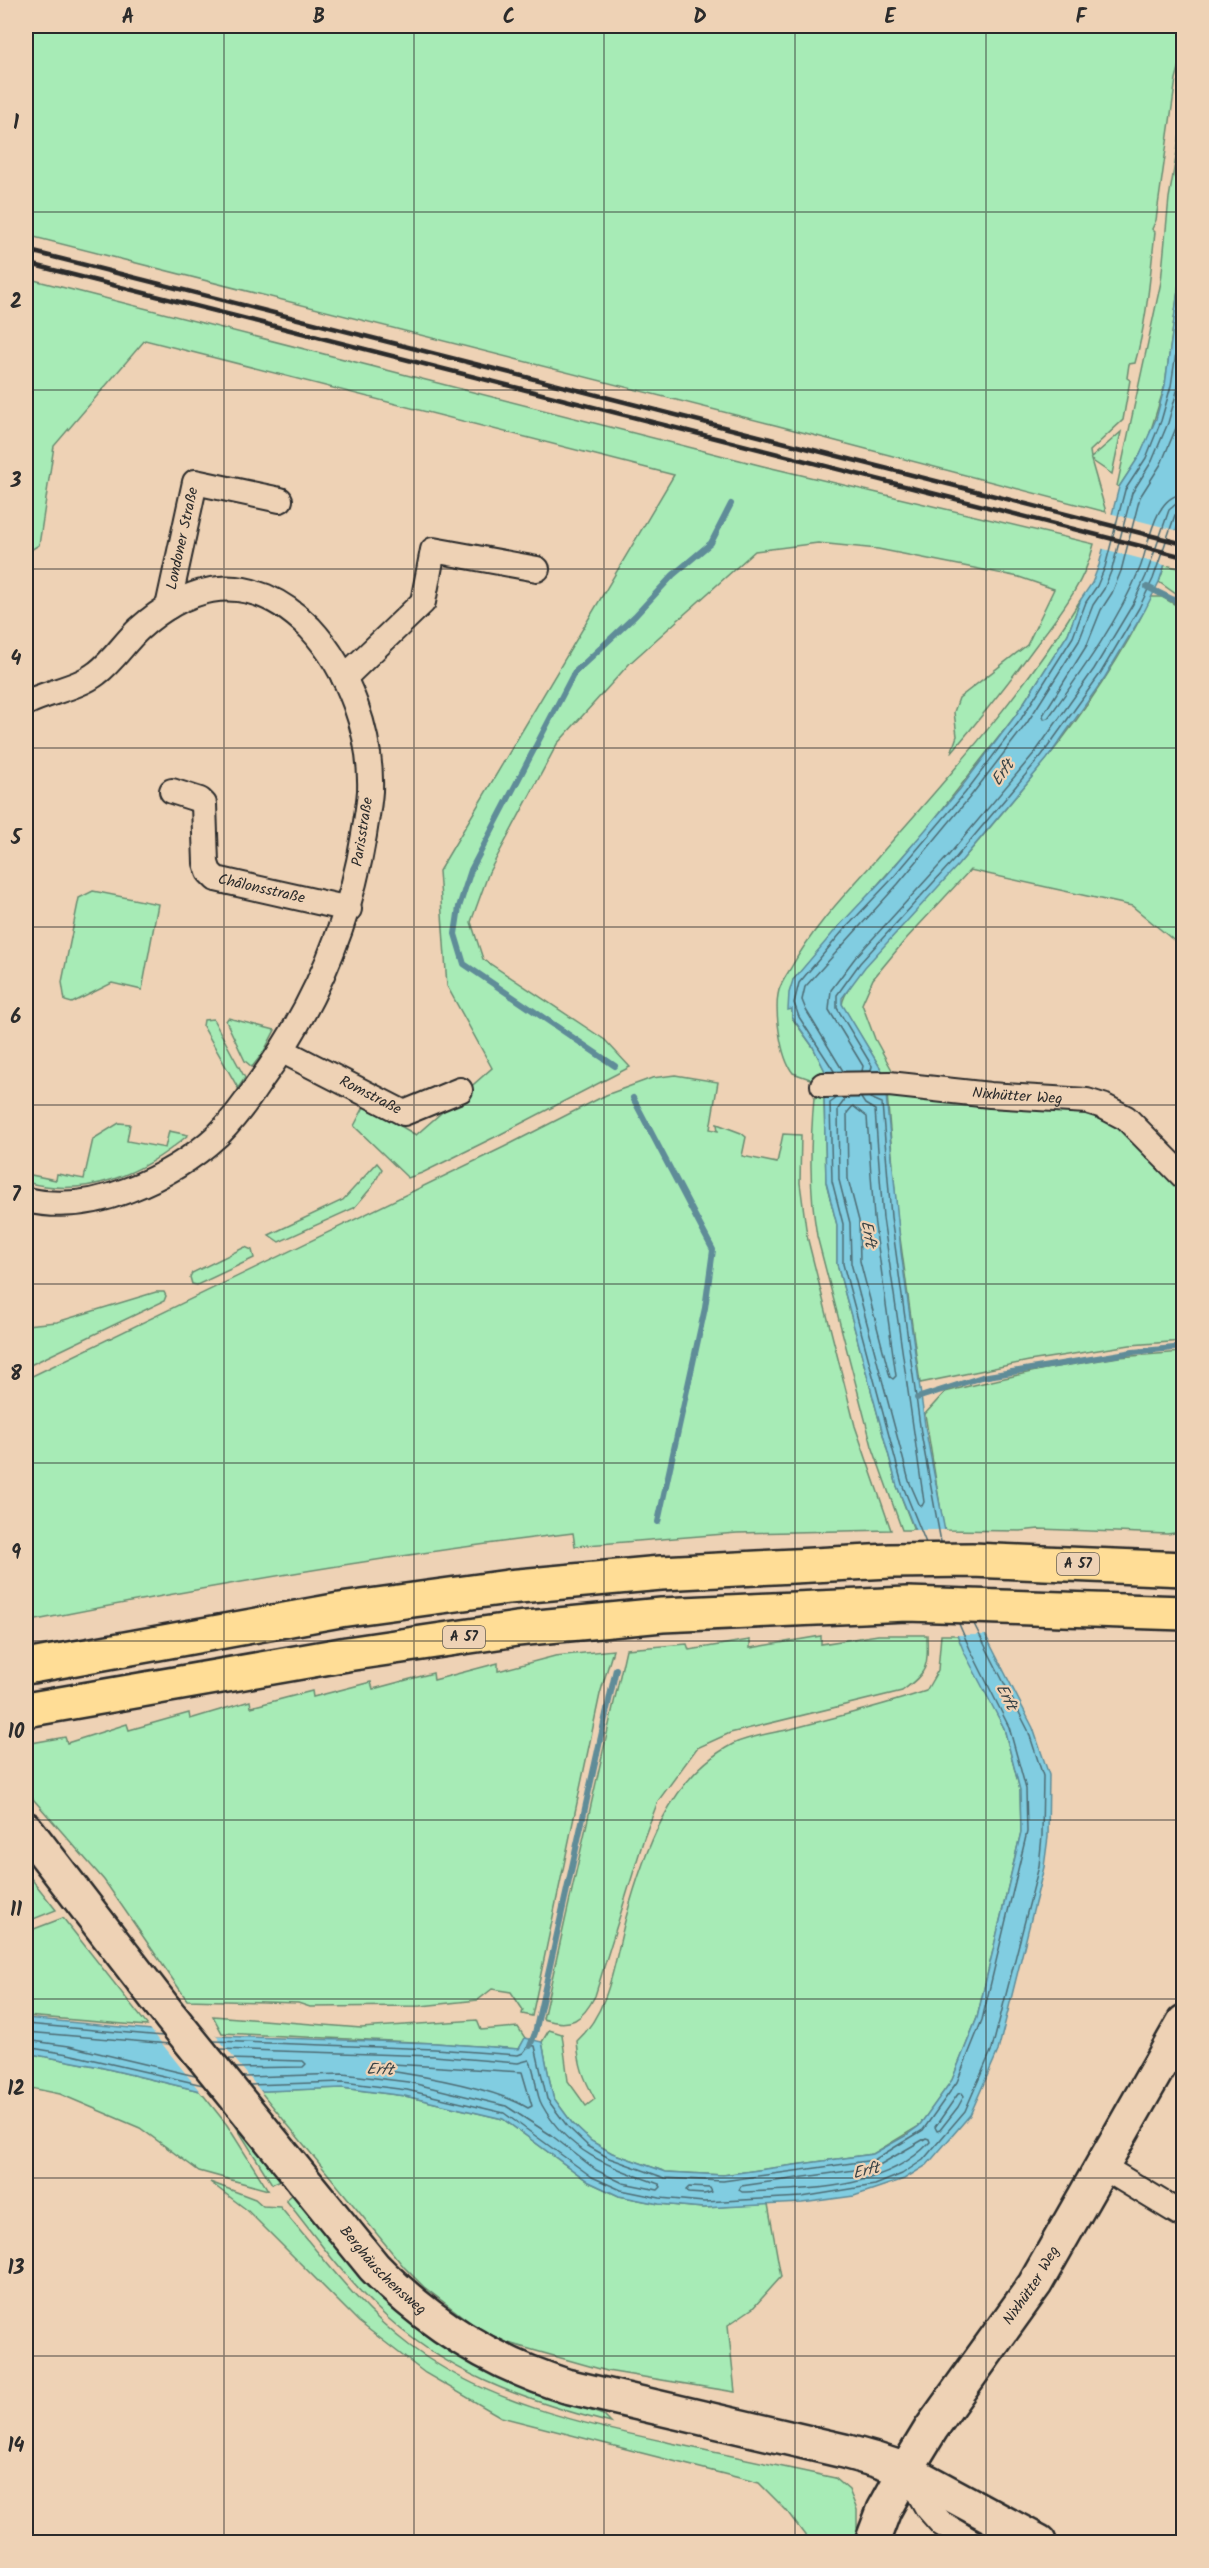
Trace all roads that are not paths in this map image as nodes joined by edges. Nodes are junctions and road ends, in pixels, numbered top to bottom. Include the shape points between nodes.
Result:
1 (279, 500) dead end
2 (537, 569) dead end
3 (168, 607) junction
4 (344, 678) junction
5 (26, 703) edge
6 (172, 791) dead end
7 (349, 909) junction
8 (283, 1051) junction
9 (823, 1084) dead end
10 (460, 1090) dead end
11 (1184, 1177) edge
12 (26, 1200) edge
13 (1184, 1569) edge
14 (1184, 1613) edge
15 (26, 1667) edge
16 (26, 1710) edge
17 (26, 1829) edge
18 (1184, 2022) edge
19 (1103, 2167) junction
20 (1184, 2216) edge
21 (906, 2470) junction
22 (872, 2542) edge
23 (972, 2542) edge
24 (1039, 2542) edge

1 - 3 street, Londoner Straße via 195,482
2 - 4 street via 433,549 423,602
3 - 4 street, Parisstraße via 212,590 245,590 268,596 284,604 322,641
3 - 5 street, Parisstraße via 138,630 96,674
4 - 7 street, Parisstraße via 362,728 370,792
6 - 7 street, Châlonsstraße via 204,804 206,863 216,879
7 - 8 street, Parisstraße via 322,976
8 - 10 street, Romstraße via 404,1113
8 - 12 street, Parisstraße via 220,1133 167,1173 101,1200 42,1204
9 - 11 street, Nixhütter Weg via 889,1084 1095,1104 1126,1118
13 - 15 highway, A 57 via 972,1560 661,1573 508,1587 340,1610
14 - 16 highway, A 57 via 907,1604 662,1615 517,1629 347,1654
17 - 21 main road, Berghäuschensweg via 170,2016 375,2267 446,2330 488,2355 566,2386 844,2451
18 - 19 main road, Nixhütter Weg
19 - 20 street
19 - 21 main road, Nixhütter Weg via 1035,2284
21 - 22 main road, Nixhütter Weg
21 - 23 street via 927,2507 942,2524
21 - 24 main road, Berghäuschensweg

